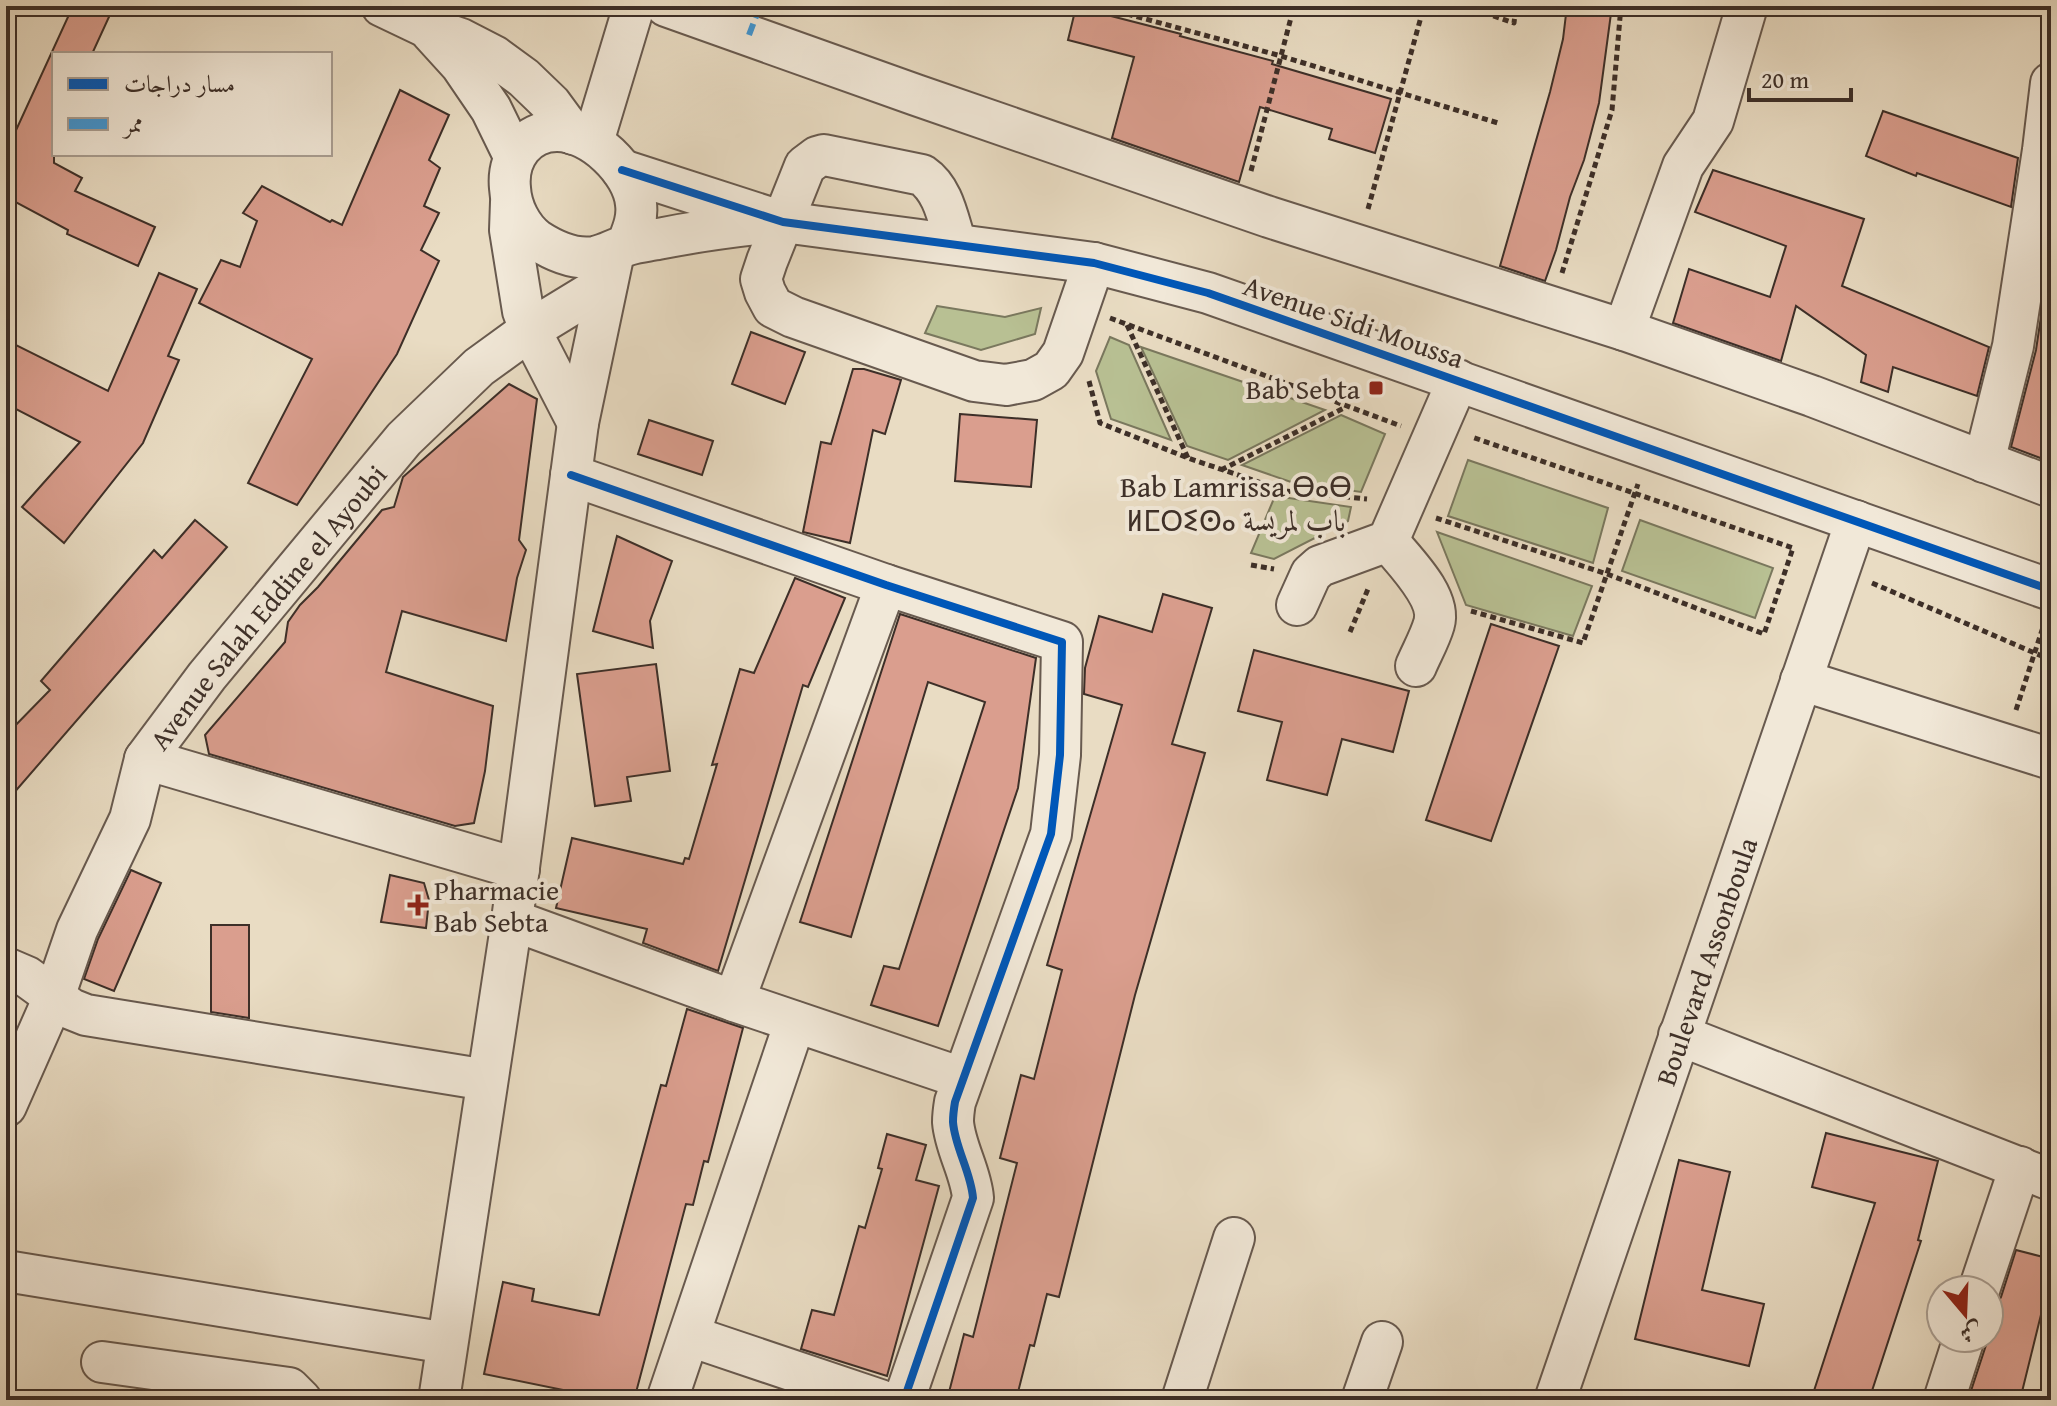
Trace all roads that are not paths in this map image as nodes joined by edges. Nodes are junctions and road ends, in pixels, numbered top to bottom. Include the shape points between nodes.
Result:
1 (382, 6) edge
2 (634, 6) edge
3 (666, 6) edge
4 (1747, 6) edge
5 (754, 20) edge
6 (426, 27) junction
7 (2051, 83) edge
8 (583, 138) junction
9 (2047, 151) edge
10 (514, 156) junction
11 (622, 170) junction
12 (511, 200) junction
13 (783, 222) junction
14 (956, 244) junction
15 (616, 260) junction
16 (1094, 263) junction
17 (2036, 280) edge
18 (530, 330) junction
19 (1624, 330) junction
20 (1442, 375) junction
21 (578, 423) junction
22 (1984, 462) junction
23 (571, 475) junction
24 (2051, 487) edge
25 (1856, 521) junction
26 (1377, 527) junction
27 (886, 585) junction
28 (1290, 588) road end
29 (2049, 602) edge
30 (1416, 666) dead end
31 (1801, 680) junction
32 (145, 759) junction
33 (2051, 759) edge
34 (519, 869) junction
35 (512, 920) junction
36 (6, 968) edge
37 (54, 997) junction
38 (734, 1001) junction
39 (795, 1022) junction
40 (1679, 1035) junction
41 (962, 1078) junction
42 (487, 1080) junction
43 (6, 1106) edge
44 (2036, 1174) edge
45 (1234, 1238) dead end
46 (6, 1271) edge
47 (1987, 1274) edge
48 (690, 1336) junction
49 (1382, 1342) dead end
50 (447, 1343) junction
51 (1959, 1354) edge
52 (102, 1362) dead end
53 (301, 1400) edge
54 (439, 1400) edge
55 (667, 1400) edge
56 (880, 1400) edge
57 (904, 1400) edge
58 (1182, 1400) edge
59 (1362, 1400) edge
60 (1555, 1400) edge
61 (1944, 1400) edge

1 - 6 street
2 - 8 street
3 - 5 street
4 - 19 street via 1713,121 1683,166
5 - 19 street via 931,100 1358,247
6 - 8 street via 494,56 524,78
6 - 10 street via 461,65
7 - 9 street
8 - 10 street via 557,131 540,134
8 - 11 street
9 - 17 street
10 - 12 street
11 - 13 street, Avenue Sidi Moussa
11 - 15 street via 637,206 635,226
12 - 15 street via 519,220 551,249
12 - 18 street via 515,266
13 - 14 street, Avenue Sidi Moussa
13 - 14 street via 805,166 824,155 931,181
13 - 15 street, Avenue Sidi Moussa via 717,229
13 - 16 street via 761,279 773,307 974,381 1006,385 1051,370 1063,353
14 - 16 street, Avenue Sidi Moussa
15 - 18 street, Avenue Salah Eddine el Ayoubi
15 - 21 street
16 - 20 street, Avenue Sidi Moussa via 1208,293
17 - 22 street
18 - 21 street
18 - 32 street, Avenue Salah Eddine el Ayoubi via 479,367 404,439 207,676
19 - 22 street
20 - 25 street, Avenue Sidi Moussa
20 - 26 street via 1438,426
21 - 23 street
22 - 24 street
23 - 27 street
23 - 34 street
25 - 29 street, Avenue Sidi Moussa
25 - 31 street, Boulevard Assonboula
26 - 28 street
26 - 30 street via 1435,608 1436,621
27 - 38 street
27 - 41 street via 1062,642 1060,755 1051,834
31 - 33 street
31 - 40 street, Boulevard Assonboula
32 - 34 street
32 - 37 street, Avenue Salah Eddine el Ayoubi via 130,819 77,930
34 - 35 street
35 - 38 street
35 - 42 street
36 - 37 street
37 - 42 street via 86,1015
37 - 43 street, Avenue Salah Eddine el Ayoubi
38 - 39 street
39 - 41 street
39 - 48 street
40 - 44 street
40 - 60 street, Boulevard Assonboula
41 - 57 street via 953,1120 973,1198
42 - 50 street
44 - 47 street
45 - 58 street
46 - 50 street
48 - 55 street
48 - 56 street
49 - 59 street
50 - 54 street
51 - 61 street
52 - 53 street via 289,1388

